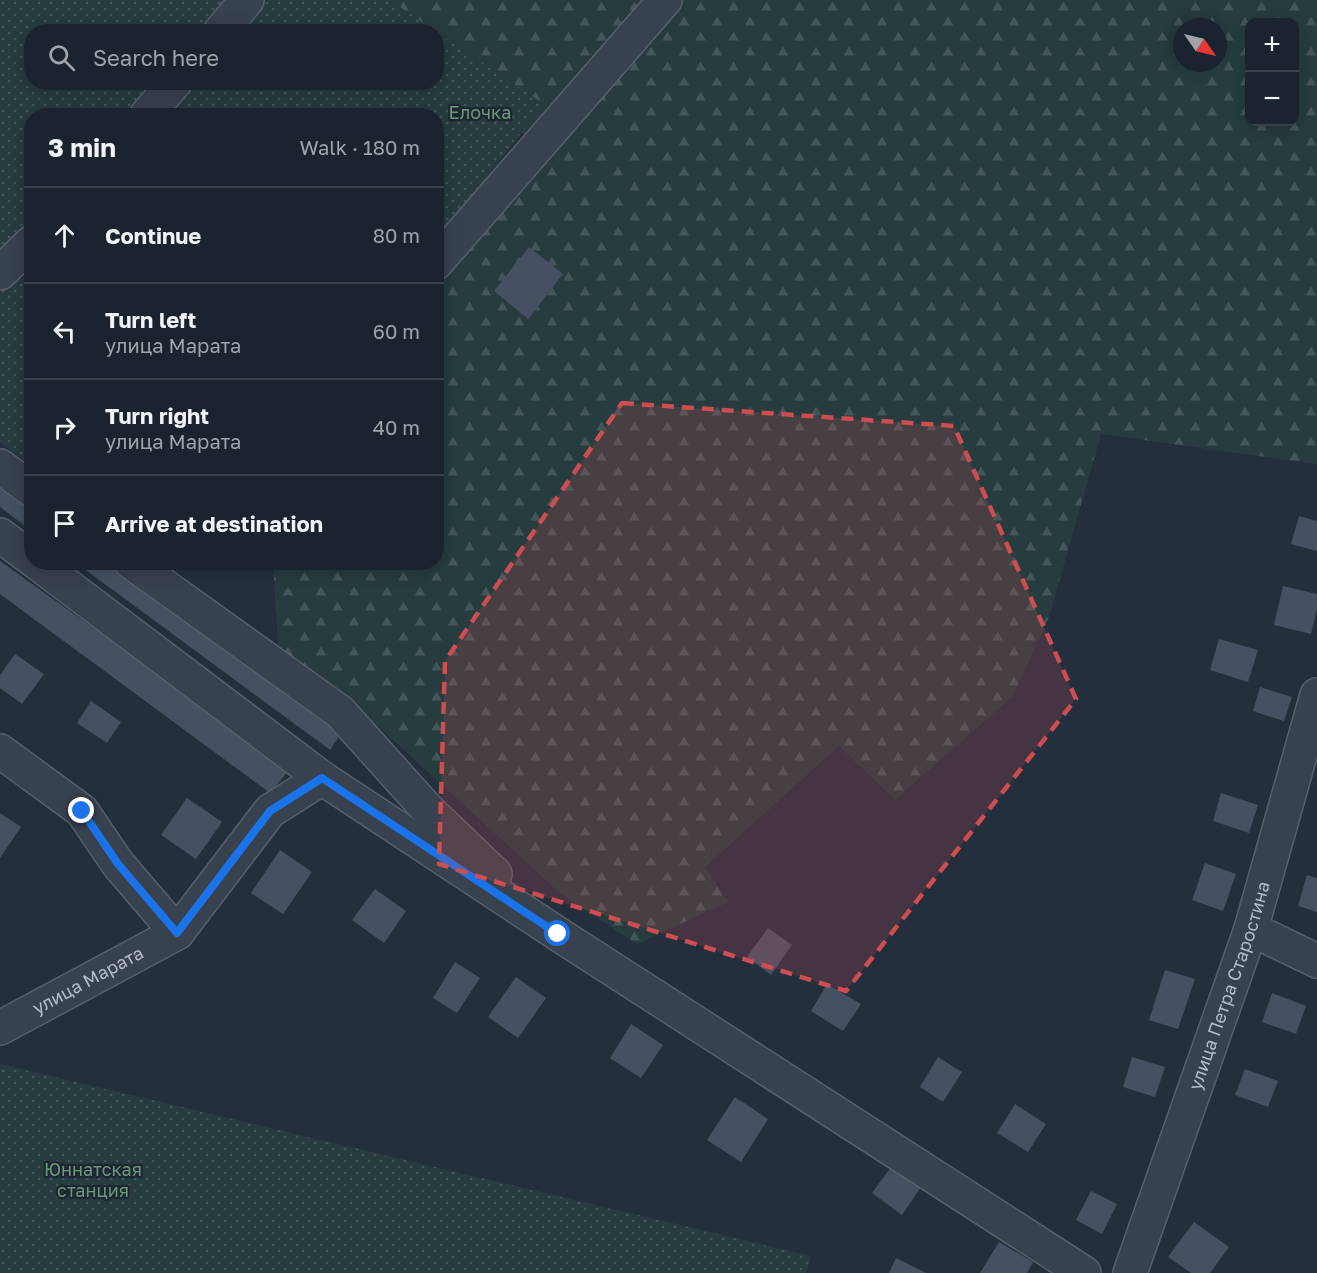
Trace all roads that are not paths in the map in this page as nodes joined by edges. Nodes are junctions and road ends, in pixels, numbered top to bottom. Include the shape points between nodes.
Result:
1 (247, 0) edge
2 (665, 0) edge
3 (227, 24) edge
4 (168, 90) edge
5 (153, 108) edge
6 (24, 250) edge
7 (444, 254) edge
8 (0, 273) edge
9 (0, 466) edge
10 (24, 484) edge
11 (0, 535) edge
12 (24, 553) edge
13 (47, 570) edge
14 (168, 573) edge
15 (1317, 695) edge
16 (0, 752) edge
17 (322, 778) junction
18 (1251, 929) junction
19 (177, 933) junction
20 (558, 934) junction
21 (1317, 960) edge
22 (0, 1028) edge
23 (1084, 1273) edge
24 (1130, 1273) edge

1 - 3 street
2 - 7 street
4 - 5 street
6 - 8 street
9 - 10 street
11 - 12 street
13 - 17 street
14 - 20 street via 340,712 428,810
15 - 18 street, улица Петра Старостина
16 - 19 street via 82,811 118,864
17 - 19 street, улица Марата via 270,811
17 - 20 street
18 - 21 street
18 - 24 street, улица Петра Старостина
19 - 22 street, улица Марата
20 - 23 street

